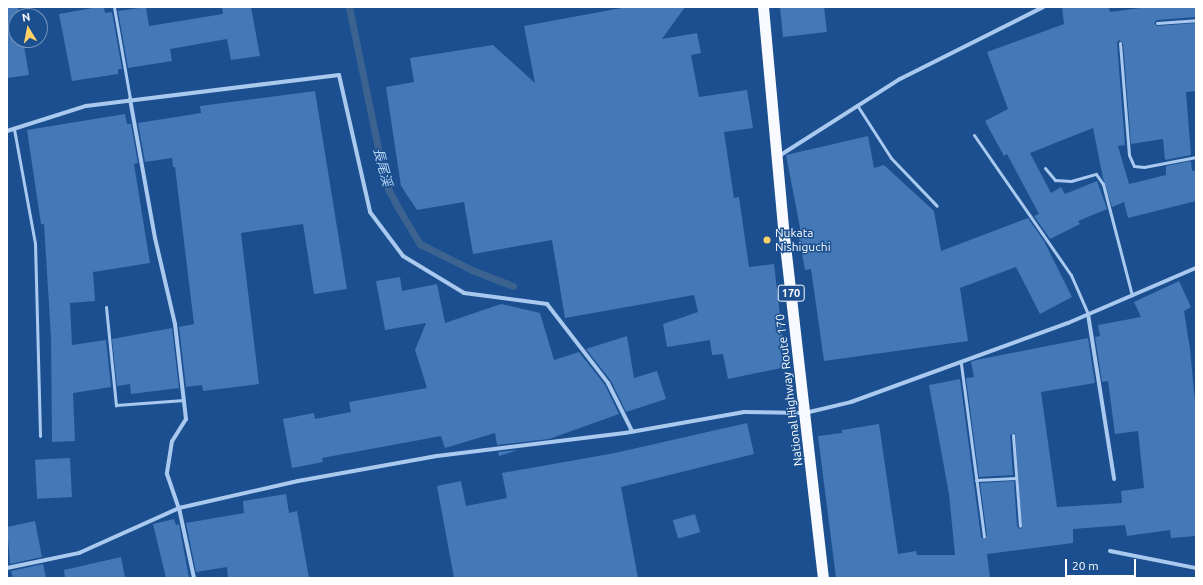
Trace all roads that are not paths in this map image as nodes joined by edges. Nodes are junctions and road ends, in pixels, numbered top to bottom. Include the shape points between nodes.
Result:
1 (114, 7) edge
2 (763, 7) edge
3 (1043, 7) edge
4 (1196, 20) edge
5 (1156, 23) dead end
6 (1120, 43) dead end
7 (130, 99) junction
8 (857, 105) junction
9 (14, 129) junction
10 (7, 131) edge
11 (974, 135) dead end
12 (776, 157) junction
13 (1196, 157) edge
14 (1045, 168) dead end
15 (937, 206) dead end
16 (1196, 268) edge
17 (1132, 295) junction
18 (106, 307) dead end
19 (1088, 314) junction
20 (960, 364) junction
21 (184, 400) junction
22 (805, 413) junction
23 (632, 431) junction
24 (1013, 435) dead end
25 (40, 436) dead end
26 (1016, 478) junction
27 (1114, 479) dead end
28 (976, 480) junction
29 (179, 508) junction
30 (1020, 526) dead end
31 (984, 536) dead end
32 (1110, 551) dead end
33 (7, 568) edge
34 (1196, 568) edge
35 (194, 578) edge
36 (823, 578) edge

1 - 7 lane
2 - 12 highway, National Highway Route 170 / 170
3 - 8 street via 900,79
4 - 5 lane
6 - 13 lane via 1129,155 1134,166 1144,167
7 - 9 street via 86,106
7 - 21 street via 155,238 175,324
7 - 23 street via 339,75 370,212 403,256 464,293 547,304 608,383
8 - 12 street
8 - 15 lane via 891,158
9 - 10 street
9 - 25 lane via 35,243
11 - 19 lane via 1071,275
12 - 22 highway, National Highway Route 170 / 170
14 - 17 lane via 1054,180 1072,181 1096,174 1103,184
16 - 17 street
17 - 19 street
18 - 21 lane via 116,405
19 - 20 street
19 - 27 street
20 - 22 street via 851,402
20 - 28 lane
21 - 29 street via 186,419 172,441 167,474
22 - 23 street via 744,412
22 - 36 highway, National Highway Route 170 / 170
23 - 29 street via 437,456 298,481
24 - 26 lane
26 - 28 lane
26 - 30 lane
28 - 31 lane
29 - 33 street via 78,553
29 - 35 street
32 - 34 street

